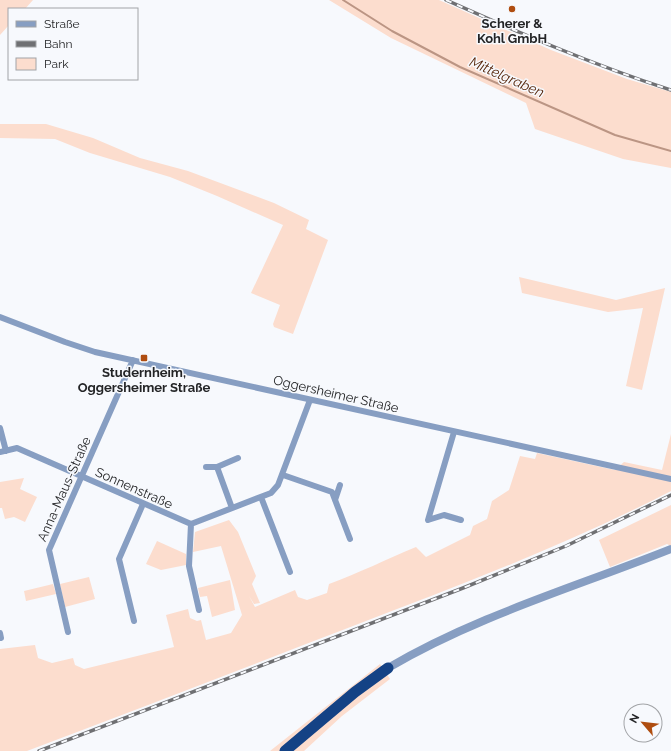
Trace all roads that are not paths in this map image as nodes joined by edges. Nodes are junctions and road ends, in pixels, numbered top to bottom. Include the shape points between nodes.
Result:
1 (0, 317) edge
2 (133, 360) junction
3 (310, 400) junction
4 (0, 428) edge
5 (454, 432) junction
6 (3, 452) edge
7 (238, 458) dead end
8 (206, 467) dead end
9 (217, 467) junction
10 (283, 475) junction
11 (82, 477) junction
12 (671, 479) edge
13 (340, 485) dead end
14 (261, 497) junction
15 (335, 500) junction
16 (143, 504) junction
17 (232, 508) junction
18 (461, 520) dead end
19 (191, 524) junction
20 (350, 540) dead end
21 (671, 549) edge
22 (290, 572) dead end
23 (199, 610) dead end
24 (134, 622) dead end
25 (68, 632) dead end
26 (388, 668) joint
27 (292, 748) edge
28 (285, 751) edge

1 - 2 street, Oggersheimer Straße via 65,342
2 - 3 street, Oggersheimer Straße
2 - 11 street, Anna-Maus-Straße
3 - 5 street, Oggersheimer Straße
3 - 10 street
4 - 6 street, Sonnenstraße
5 - 12 street, Oggersheimer Straße
5 - 18 street via 428,520 444,515
6 - 11 street, Sonnenstraße via 17,448
7 - 9 street
8 - 9 street
9 - 17 street
10 - 14 street via 271,493
10 - 15 street via 332,492
11 - 16 street, Sonnenstraße
11 - 25 street, Anna-Maus-Straße via 49,550
13 - 15 street
14 - 17 street
14 - 22 street
15 - 20 street
16 - 19 street, Sonnenstraße
16 - 24 street via 118,559
17 - 19 street
19 - 23 street via 189,566
21 - 26 street via 470,626
26 - 27 highway via 324,717
27 - 28 highway

